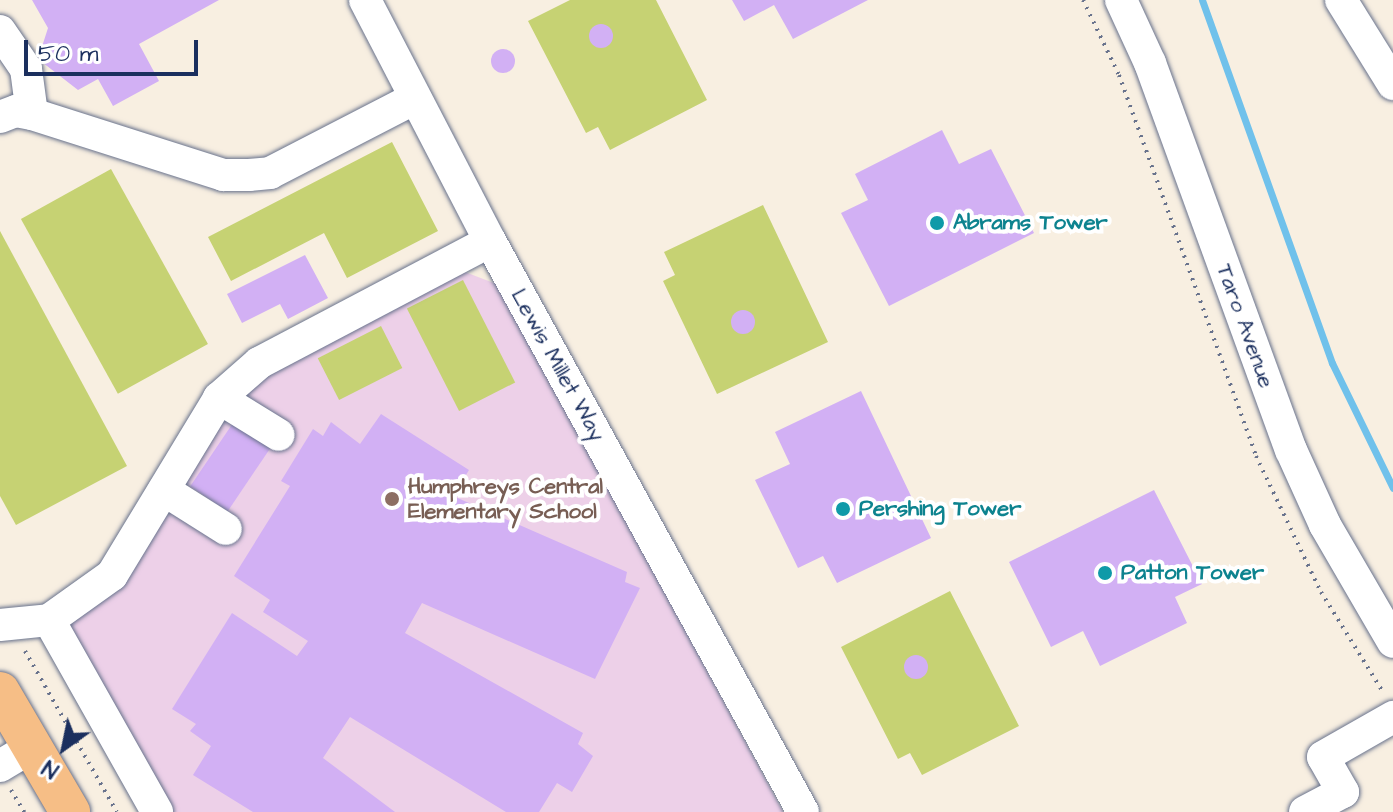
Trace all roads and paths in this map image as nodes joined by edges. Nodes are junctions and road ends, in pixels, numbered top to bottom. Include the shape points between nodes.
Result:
1 (365, 0) edge
2 (1121, 0) edge
3 (1341, 0) edge
4 (0, 31) edge
5 (1393, 84) edge
6 (415, 98) junction
7 (32, 114) junction
8 (0, 117) edge
9 (490, 241) junction
10 (219, 398) junction
11 (279, 435) dead end
12 (164, 490) junction
13 (226, 529) dead end
14 (49, 620) junction
15 (5, 625) edge
16 (1393, 642) edge
17 (0, 692) edge
18 (1393, 717) edge
19 (16, 756) edge
20 (70, 812) edge
21 (117, 812) edge
22 (157, 812) edge
23 (803, 812) edge
24 (1305, 812) edge

1 - 6 street, Lewis Millet Way
2 - 16 street, Taro Avenue via 1150,63 1291,450 1325,525
3 - 5 street
4 - 7 street via 14,44 26,69
6 - 7 street via 270,173 249,175 223,175
6 - 9 street, Lewis Millet Way
7 - 8 street via 16,111
9 - 10 street via 259,363
9 - 23 street, Lewis Millet Way
10 - 11 street
10 - 12 street
12 - 13 street
12 - 14 street via 112,575
14 - 15 street
14 - 22 street
15 - 21 path
17 - 19 main road
18 - 24 street via 1323,757 1343,792
19 - 20 main road

